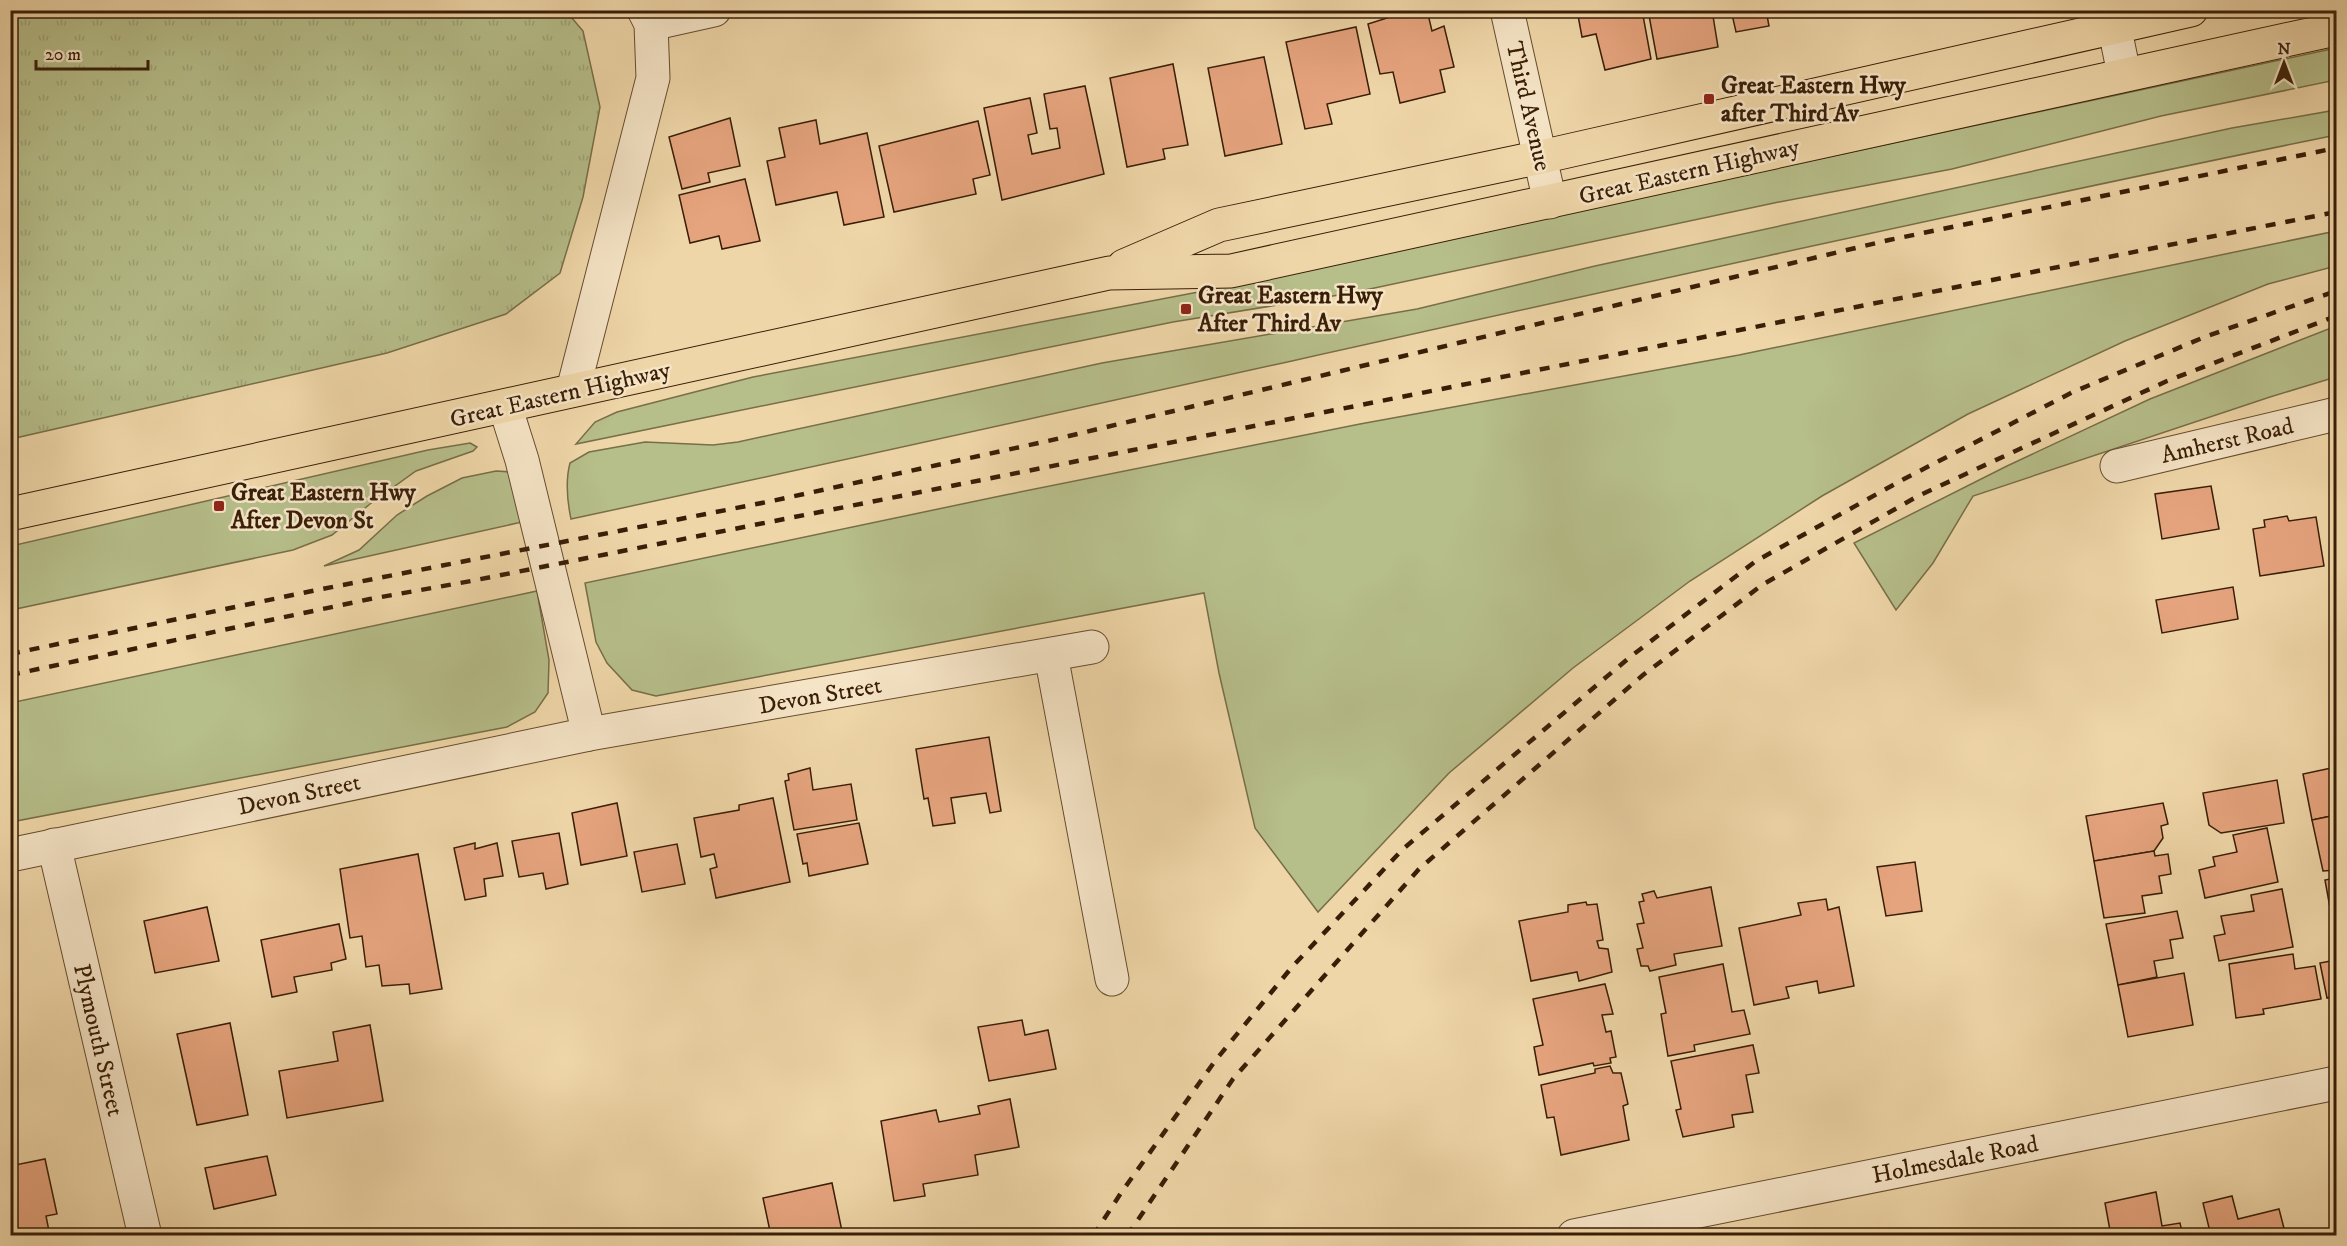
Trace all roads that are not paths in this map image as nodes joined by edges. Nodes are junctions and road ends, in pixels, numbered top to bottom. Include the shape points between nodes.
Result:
1 (714, 10) edge
2 (1507, 10) edge
3 (2191, 10) edge
4 (647, 17) edge
5 (2113, 19) edge
6 (2337, 29) edge
7 (2124, 74) junction
8 (1541, 158) junction
9 (1550, 202) junction
10 (1109, 273) junction
11 (573, 390) junction
12 (505, 406) junction
13 (2337, 414) edge
14 (2117, 466) dead end
15 (10, 514) edge
16 (1092, 647) dead end
17 (1051, 655) junction
18 (589, 734) junction
19 (54, 845) junction
20 (10, 855) edge
21 (1112, 979) dead end
22 (2337, 1083) edge
23 (145, 1236) edge
24 (1574, 1236) edge

1 - 4 street
2 - 8 street, Third Avenue
3 - 5 highway, Great Eastern Highway
4 - 11 street via 653,78
5 - 7 street
5 - 8 highway, Great Eastern Highway
6 - 7 highway, Great Eastern Highway
7 - 9 highway, Great Eastern Highway
8 - 9 street, Third Avenue
8 - 10 highway, Great Eastern Highway via 1219,225
9 - 10 highway, Great Eastern Highway via 1232,271
10 - 11 highway, Great Eastern Highway
11 - 12 highway, Great Eastern Highway
12 - 15 highway, Great Eastern Highway
12 - 18 street via 522,460
13 - 14 street, Amherst Road
16 - 17 street, Devon Street
17 - 18 street, Devon Street
17 - 21 street
18 - 19 street, Devon Street
19 - 20 street, Devon Street
19 - 23 street, Plymouth Street
22 - 24 street, Holmesdale Road

